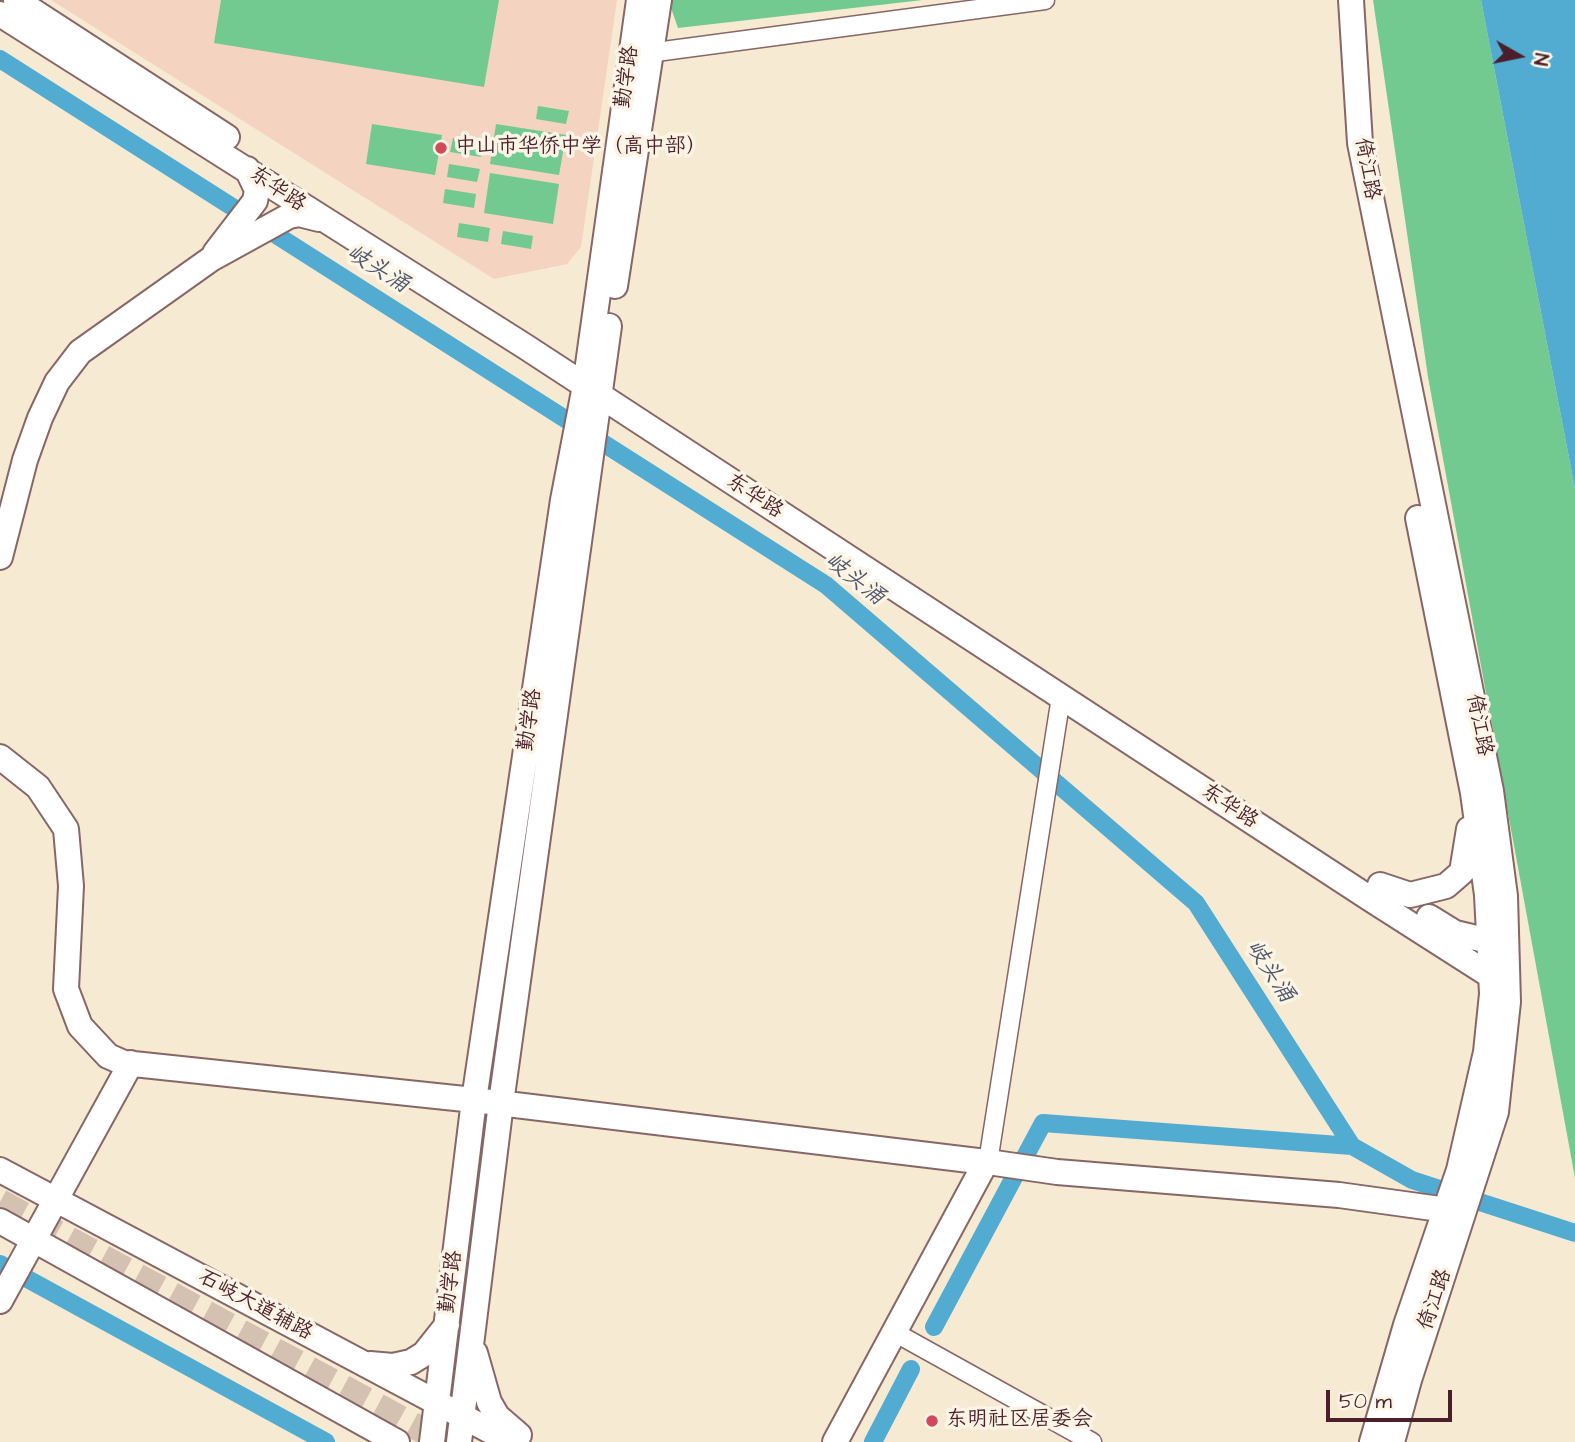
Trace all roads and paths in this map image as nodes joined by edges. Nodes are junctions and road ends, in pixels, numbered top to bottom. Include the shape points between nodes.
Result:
1 (16, 0) edge
2 (639, 0) edge
3 (659, 0) edge
4 (1045, 0) edge
5 (1336, 0) edge
6 (1351, 0) edge
7 (0, 14) edge
8 (641, 54) junction
9 (247, 169) junction
10 (326, 222) junction
11 (247, 230) junction
12 (594, 384) junction
13 (579, 468) junction
14 (0, 557) edge
15 (1061, 697) junction
16 (0, 757) edge
17 (1473, 793) junction
18 (1380, 885) junction
19 (1499, 944) junction
20 (1499, 978) junction
21 (131, 1063) junction
22 (474, 1100) junction
23 (501, 1103) junction
24 (987, 1162) junction
25 (0, 1170) edge
26 (54, 1199) junction
27 (1455, 1214) junction
28 (0, 1220) edge
29 (29, 1246) junction
30 (0, 1301) edge
31 (447, 1325) junction
32 (894, 1332) junction
33 (471, 1342) junction
34 (362, 1363) junction
35 (437, 1403) junction
36 (462, 1416) junction
37 (388, 1439) edge
38 (432, 1442) edge
39 (459, 1442) edge
40 (511, 1442) edge
41 (528, 1442) edge
42 (835, 1442) edge
43 (1092, 1442) edge
44 (1372, 1442) edge
45 (1392, 1442) edge

1 - 12 main road, 东华路
2 - 8 main road, 勤学路
3 - 8 main road, 勤学路
4 - 8 street
5 - 17 main road, 倚江路 via 1344,142
6 - 19 main road, 倚江路 via 1360,144 1491,791 1505,896
7 - 9 main road, 东华路
8 - 12 main road, 勤学路
9 - 10 main road, 东华路
9 - 11 main road via 257,190
10 - 11 main road via 289,216
10 - 12 main road, 东华路
11 - 14 main road via 80,352 57,382 25,460
12 - 13 main road, 勤学路
12 - 15 main road, 东华路
12 - 18 main road, 东华路
13 - 22 main road, 勤学路
13 - 23 main road, 勤学路
15 - 20 main road, 东华路
15 - 24 street
16 - 21 main road via 38,787 66,829 71,886 66,989 80,1026 108,1056
17 - 18 main road via 1462,872 1446,886 1410,895
17 - 19 main road, 倚江路
18 - 19 main road, 东华路 via 1455,933
19 - 20 main road, 倚江路
20 - 27 main road, 倚江路 via 1486,1052 1486,1109
21 - 22 main road
21 - 26 main road
22 - 23 main road
22 - 31 main road, 勤学路
23 - 24 main road
23 - 33 main road, 勤学路
24 - 27 main road via 1339,1195
24 - 32 main road
25 - 26 main road, 石岐大道辅路
26 - 29 main road
26 - 34 main road, 石岐大道辅路
27 - 44 main road, 倚江路 via 1406,1325
27 - 45 main road, 倚江路
28 - 29 main road
29 - 30 main road
29 - 37 main road
31 - 34 main road via 424,1354 411,1362 393,1366
31 - 35 main road, 勤学路
32 - 42 main road
32 - 43 street
33 - 36 main road, 勤学路
33 - 41 main road via 489,1402 497,1416
34 - 35 main road, 石岐大道辅路
35 - 36 main road, 石岐大道辅路
35 - 38 main road, 勤学路
36 - 39 main road, 勤学路
36 - 40 main road, 石岐大道辅路

